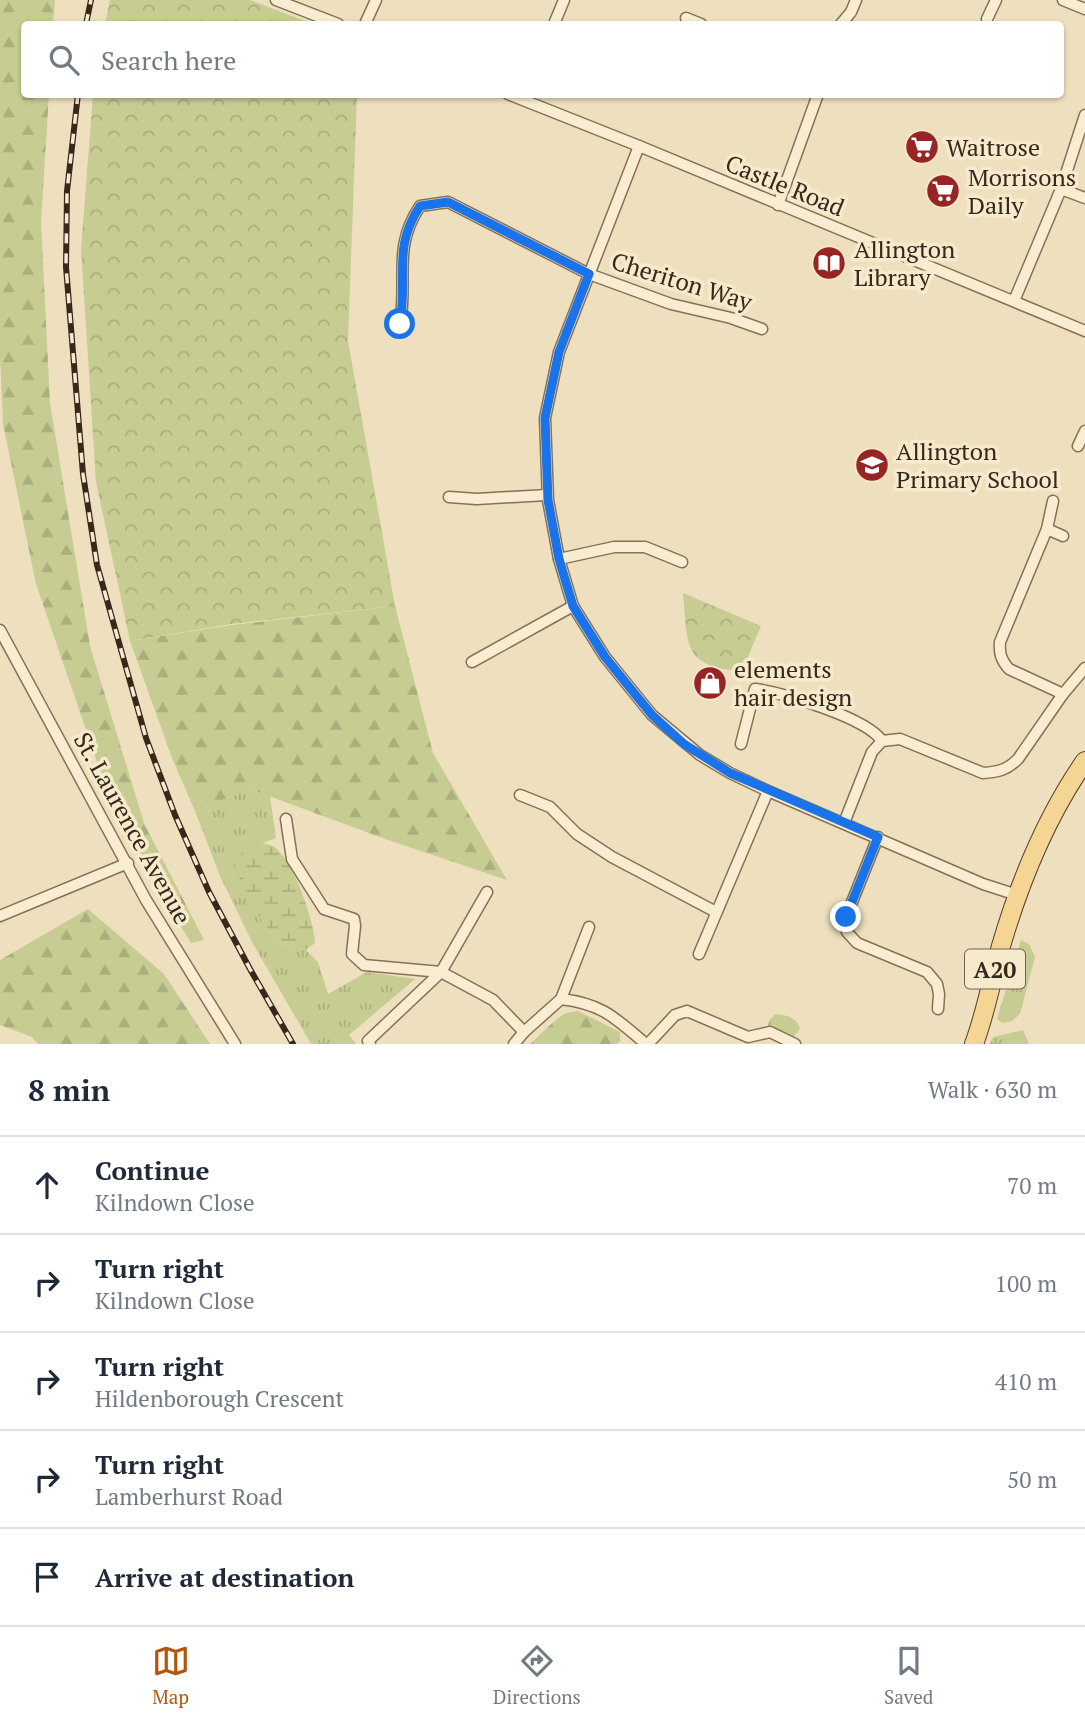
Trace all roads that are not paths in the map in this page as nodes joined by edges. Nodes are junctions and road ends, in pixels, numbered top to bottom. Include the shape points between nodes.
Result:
1 (276, 0) edge
2 (376, 0) edge
3 (564, 0) edge
4 (856, 0) edge
5 (996, 0) edge
6 (1063, 0) edge
7 (1085, 9) edge
8 (686, 19) dead end
9 (987, 19) dead end
10 (330, 21) edge
11 (366, 21) edge
12 (555, 21) edge
13 (692, 21) edge
14 (844, 21) edge
15 (523, 98) edge
16 (817, 98) edge
17 (1085, 116) edge
18 (639, 146) junction
19 (1061, 189) junction
20 (1085, 198) edge
21 (778, 205) junction
22 (589, 274) junction
23 (1014, 301) junction
24 (400, 324) dead end
25 (762, 329) dead end
26 (1085, 331) edge
27 (1085, 431) edge
28 (1078, 446) dead end
29 (547, 495) junction
30 (449, 497) dead end
31 (1054, 501) dead end
32 (1047, 529) junction
33 (1062, 537) dead end
34 (559, 559) junction
35 (682, 562) dead end
36 (573, 606) junction
37 (0, 630) edge
38 (471, 662) dead end
39 (1085, 668) edge
40 (1063, 694) junction
41 (882, 741) junction
42 (741, 744) dead end
43 (1085, 761) edge
44 (768, 791) junction
45 (520, 795) dead end
46 (286, 820) dead end
47 (844, 823) junction
48 (878, 837) junction
49 (128, 863) junction
50 (487, 892) dead end
51 (1017, 895) junction
52 (716, 912) junction
53 (0, 916) edge
54 (589, 928) dead end
55 (699, 954) dead end
56 (441, 972) junction
57 (561, 999) junction
58 (938, 1009) dead end
59 (524, 1032) junction
60 (746, 1040) edge
61 (235, 1044) edge
62 (370, 1044) edge
63 (514, 1044) edge
64 (647, 1044) edge
65 (795, 1044) edge
66 (974, 1044) edge

1 - 10 street
2 - 11 street
3 - 12 street
4 - 14 street
5 - 9 street
6 - 7 street
8 - 13 street
15 - 18 street, Castle Road
16 - 21 street
17 - 19 street
18 - 21 street, Castle Road
18 - 22 street
19 - 20 street
19 - 23 street
21 - 23 street, Castle Road
22 - 24 street, Cheriton Way via 448,202 420,206 402,244
22 - 25 street, Cheriton Way via 671,304
22 - 29 street via 559,352 545,418
23 - 26 street, Castle Road
27 - 28 street
29 - 30 street
29 - 34 street
31 - 32 street
32 - 33 street
32 - 40 street via 999,652 1009,669
34 - 35 street via 614,547 645,547
34 - 36 street
36 - 38 street
36 - 44 street via 605,657 652,715 700,755
37 - 49 street, St. Laurence Avenue
39 - 40 street
40 - 41 street via 1018,759 996,772 983,773 900,739
41 - 42 street via 869,726 789,696 755,689
41 - 47 street via 872,752
43 - 51 main road, A20 via 1050,817
44 - 47 street
44 - 52 street
45 - 52 street via 551,807 577,834 612,857
46 - 56 street via 292,859 324,909 354,919 352,954 365,965
47 - 48 street
48 - 51 street
48 - 58 street via 846,917 847,932 857,943 933,977
49 - 53 street
49 - 61 street, St. Laurence Avenue
50 - 56 street
51 - 66 main road, A20
52 - 55 street
54 - 57 street
56 - 59 street via 493,1000
56 - 62 street via 368,1041
57 - 59 street
57 - 64 street via 607,1011
59 - 63 street
60 - 64 street via 687,1011 675,1015
60 - 65 street via 770,1032

